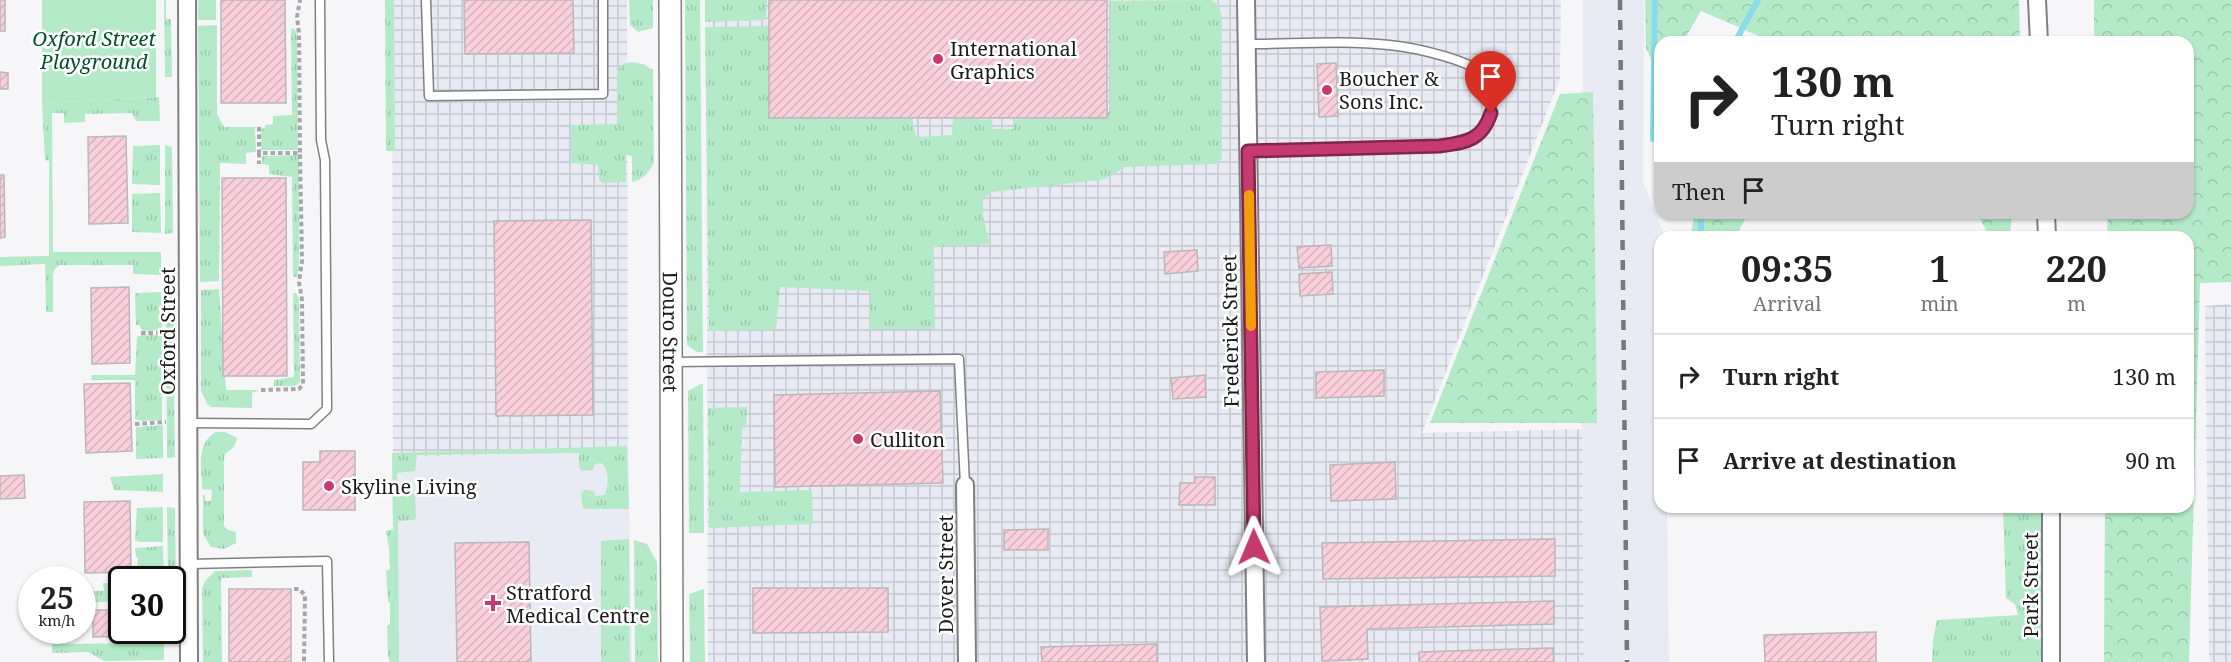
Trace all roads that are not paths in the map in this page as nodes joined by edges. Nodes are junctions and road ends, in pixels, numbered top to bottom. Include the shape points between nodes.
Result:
1 (187, 0) edge
2 (320, 0) edge
3 (426, 0) edge
4 (603, 0) edge
5 (670, 0) edge
6 (1246, 0) edge
7 (2037, 0) edge
8 (2039, 36) edge
9 (1246, 44) junction
10 (1248, 151) junction
11 (671, 362) junction
12 (188, 423) junction
13 (965, 485) joint
14 (2050, 513) edge
15 (189, 564) junction
16 (189, 662) edge
17 (329, 662) edge
18 (672, 662) edge
19 (967, 662) edge
20 (1256, 662) edge
21 (2051, 662) edge

1 - 12 street, Oxford Street
2 - 12 lane via 327,409 311,424
3 - 4 lane via 429,96 603,94
5 - 11 street, Douro Street
6 - 9 street, Frederick Street
7 - 8 street
9 - 10 street, Frederick Street
9 - 10 lane via 1391,45 1455,59 1477,69 1488,79 1492,94 1486,127 1463,143
10 - 20 street, Frederick Street
11 - 13 lane via 959,359
11 - 18 street, Douro Street
12 - 15 street, Oxford Street
13 - 19 street, Dover Street
14 - 21 street, Park Street
15 - 16 street, Oxford Street
15 - 17 lane via 327,561

